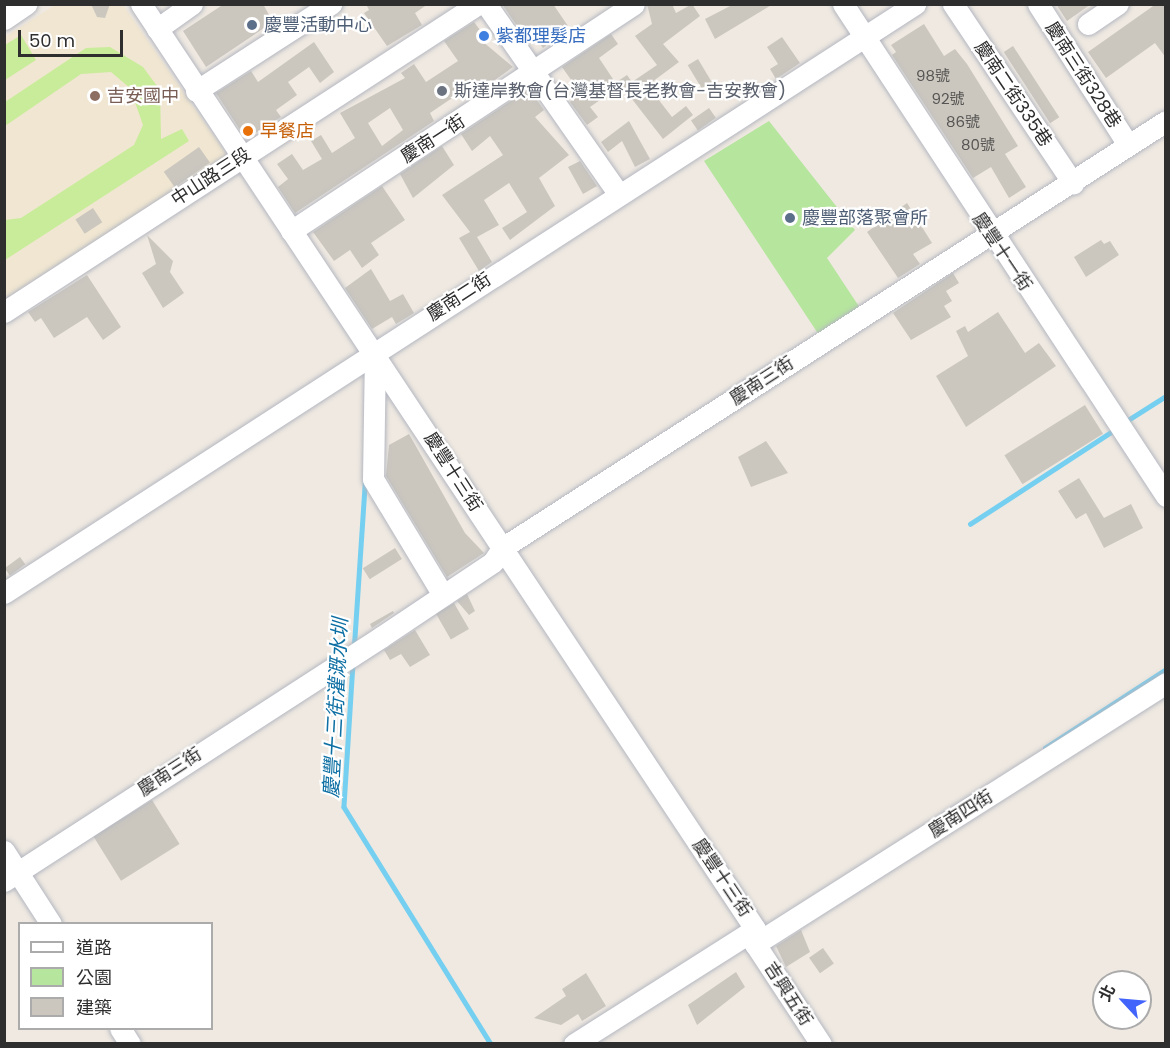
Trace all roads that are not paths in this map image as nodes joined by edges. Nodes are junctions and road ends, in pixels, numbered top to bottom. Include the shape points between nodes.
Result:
1 (26, 4) edge
2 (141, 4) edge
3 (192, 4) edge
4 (331, 4) edge
5 (478, 4) edge
6 (486, 4) edge
7 (634, 4) edge
8 (843, 4) edge
9 (915, 4) edge
10 (953, 4) edge
11 (1038, 4) edge
12 (1118, 4) edge
13 (4, 19) edge
14 (1088, 24) dead end
15 (157, 28) junction
16 (865, 36) junction
17 (534, 73) junction
18 (196, 91) junction
19 (1166, 121) edge
20 (1128, 145) junction
21 (242, 157) junction
22 (1074, 183) junction
23 (617, 192) junction
24 (291, 231) junction
25 (989, 234) junction
26 (4, 312) edge
27 (375, 352) junction
28 (1166, 496) edge
29 (502, 548) junction
30 (4, 593) edge
31 (443, 595) junction
32 (1166, 683) edge
33 (4, 851) edge
34 (11, 876) edge
35 (49, 922) edge
36 (755, 936) junction
37 (121, 1030) edge
38 (130, 1044) edge
39 (574, 1044) edge
40 (821, 1044) edge

1 - 13 street
2 - 15 street, 慶豐十三街
3 - 15 street
4 - 18 street
5 - 21 street, 中山路三段
6 - 17 street
7 - 17 street, 慶南一街
8 - 16 street, 慶豐十一街
9 - 16 street, 慶南二街
10 - 22 street, 慶南二街335巷
11 - 20 street, 慶南三街328巷
12 - 14 street
15 - 18 street, 慶豐十三街
16 - 23 street, 慶南二街
16 - 25 street, 慶豐十一街
17 - 23 street
17 - 24 street, 慶南一街
18 - 21 street, 慶豐十三街
19 - 20 street, 慶南三街
20 - 22 street, 慶南三街
21 - 24 street, 慶豐十三街
21 - 26 street, 中山路三段
22 - 25 street, 慶南三街
23 - 27 street, 慶南二街
24 - 27 street, 慶豐十三街
25 - 28 street, 慶豐十一街
25 - 29 street, 慶南三街
27 - 29 street, 慶豐十三街
27 - 30 street, 慶南二街
27 - 31 street via 373,479
29 - 31 street, 慶南三街 via 493,562
29 - 36 street, 慶豐十三街
31 - 34 street, 慶南三街
32 - 36 street, 慶南四街
33 - 34 street
34 - 35 street
36 - 39 street, 慶南四街
36 - 40 street, 吉興五街
37 - 38 street

